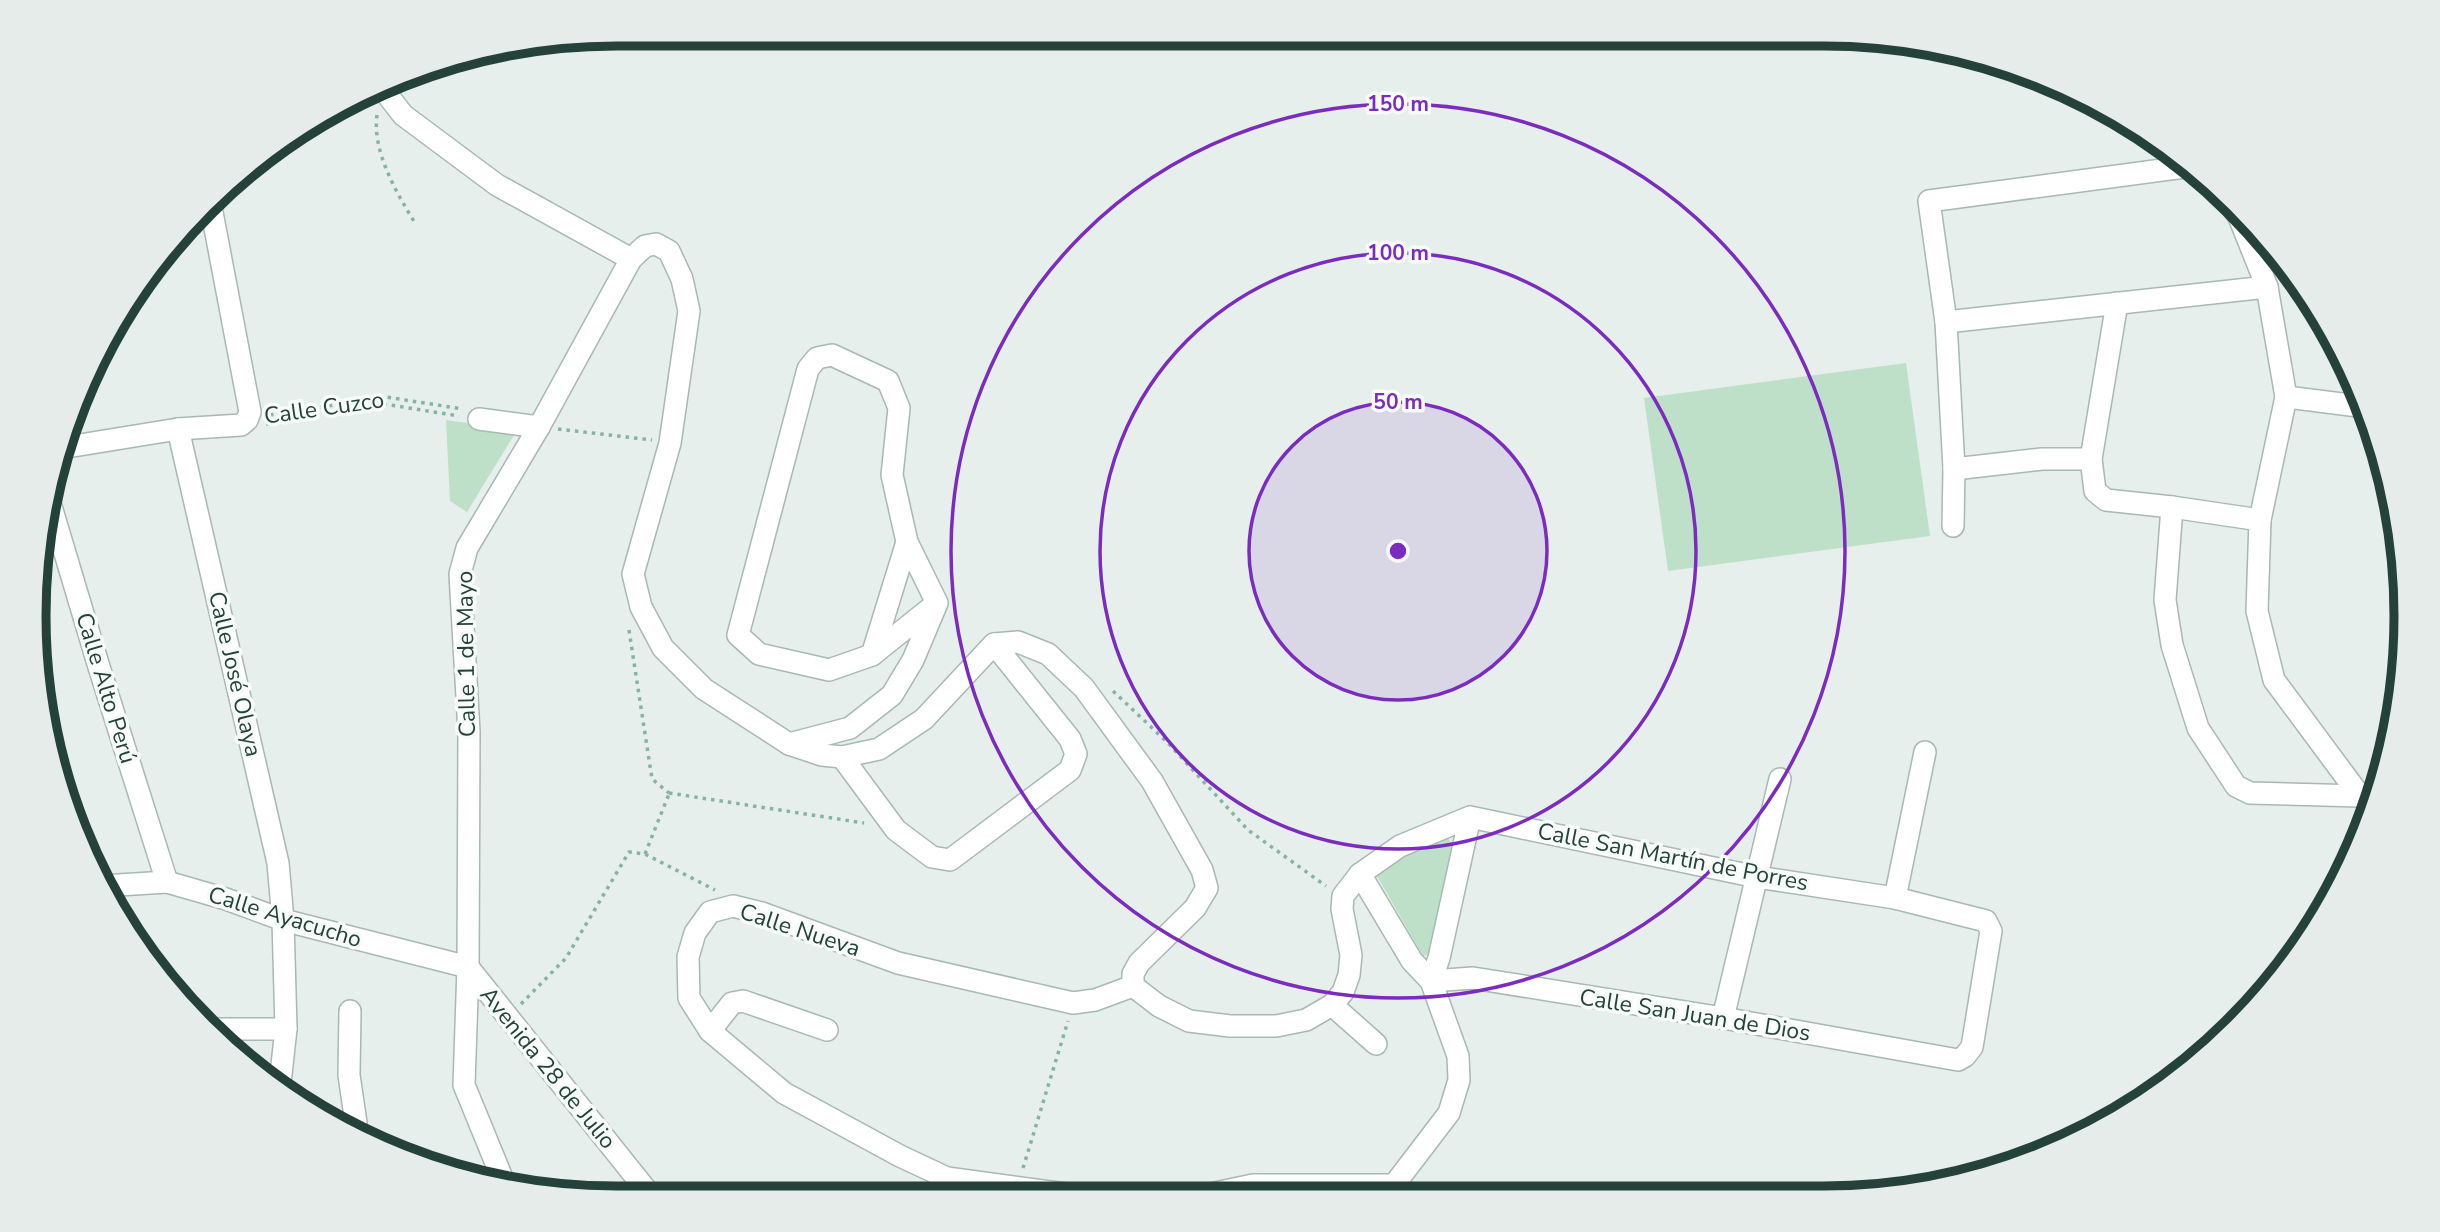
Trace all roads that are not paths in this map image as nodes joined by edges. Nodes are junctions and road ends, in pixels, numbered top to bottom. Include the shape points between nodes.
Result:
1 (388, 93) edge
2 (2177, 168) edge
3 (212, 214) edge
4 (2245, 232) edge
5 (631, 259) junction
6 (2267, 287) junction
7 (2117, 303) junction
8 (1946, 322) junction
9 (2286, 397) junction
10 (2354, 405) edge
11 (480, 419) road end
12 (539, 427) junction
13 (178, 429) junction
14 (72, 446) edge
15 (2091, 459) junction
16 (1954, 469) junction
17 (2172, 507) junction
18 (54, 517) edge
19 (2260, 520) junction
20 (1953, 526) dead end
21 (907, 542) junction
22 (937, 603) junction
23 (994, 644) junction
24 (872, 655) junction
25 (789, 744) junction
26 (1925, 752) dead end
27 (842, 757) junction
28 (1780, 779) dead end
29 (2365, 796) edge
30 (2364, 799) edge
31 (1470, 817) junction
32 (1360, 874) junction
33 (1757, 877) junction
34 (167, 882) junction
35 (113, 885) edge
36 (1895, 898) junction
37 (283, 920) junction
38 (468, 967) junction
39 (1431, 981) junction
40 (1133, 986) junction
41 (1332, 1005) junction
42 (350, 1011) dead end
43 (1723, 1018) junction
44 (223, 1029) edge
45 (286, 1029) junction
46 (827, 1030) dead end
47 (710, 1031) junction
48 (1376, 1044) dead end
49 (1958, 1060) joint
50 (281, 1077) edge
51 (356, 1124) edge
52 (501, 1175) edge
53 (643, 1186) edge
54 (943, 1186) edge
55 (1248, 1186) edge
56 (1283, 1186) edge
57 (1404, 1186) edge

1 - 5 street via 404,115 497,185
2 - 8 street via 1929,201
3 - 13 street, Calle Cuzco via 250,412 241,425
4 - 6 street
5 - 12 street, Calle 1 de Mayo
5 - 25 street via 645,246 656,244 669,251 690,311 670,443 633,574 640,607 663,648 704,689
6 - 7 street
6 - 9 street
7 - 8 street
7 - 15 street
8 - 16 street
9 - 10 street
9 - 19 street
11 - 12 street
12 - 38 street, Calle 1 de Mayo via 467,548 460,574 468,732
13 - 14 street, Calle Cuzco
13 - 37 street, Calle José Olaya via 278,863
15 - 16 street via 2042,459
15 - 17 street via 2099,497
16 - 20 street
17 - 19 street
17 - 30 street via 2165,600 2172,645 2198,728 2223,769 2236,786 2250,793
18 - 34 street, Calle Alto Perú
19 - 29 street via 2257,611 2274,680
21 - 22 street
21 - 24 street
21 - 24 street via 892,475 899,408 888,381 832,355 817,359 808,369 738,635 759,654 830,670
22 - 24 street
22 - 25 street via 892,695 850,728
23 - 27 street via 924,719 879,749
23 - 27 street via 1070,739 1076,754 1070,770 950,860 932,857 896,830
23 - 40 street via 1018,642 1048,654 1084,688 1152,781 1202,870 1207,888 1195,908 1139,963
25 - 27 street
26 - 36 street
28 - 33 street
31 - 32 street via 1400,846
31 - 33 street, Calle San Martín de Porres
31 - 39 street
32 - 39 street via 1412,961
32 - 41 street via 1343,896 1351,955 1349,975
33 - 36 street, Calle San Martín de Porres
33 - 43 street
34 - 35 street, Calle Ayacucho
34 - 37 street, Calle Ayacucho
36 - 49 street, Calle San Martín de Porres via 1986,921 1991,931 1972,1047
37 - 38 street, Calle Ayacucho
37 - 45 street
38 - 52 street, Calle 1 de Mayo via 464,1085
38 - 53 street, Avenida 28 de Julio
39 - 43 street, Calle San Juan de Dios via 1473,978
39 - 57 street via 1458,1056 1459,1080 1449,1113
40 - 41 street via 1189,1021 1230,1026 1276,1026 1306,1020
40 - 47 street, Calle Nueva via 1073,1003 898,963 733,906 710,912 695,933 688,957 689,998
41 - 48 street
42 - 51 street via 349,1075
43 - 49 street, Calle San Juan de Dios
44 - 45 street
45 - 50 street
46 - 47 street via 743,1001 732,1003
47 - 54 street, Calle Nueva via 784,1093 900,1156
55 - 56 street

